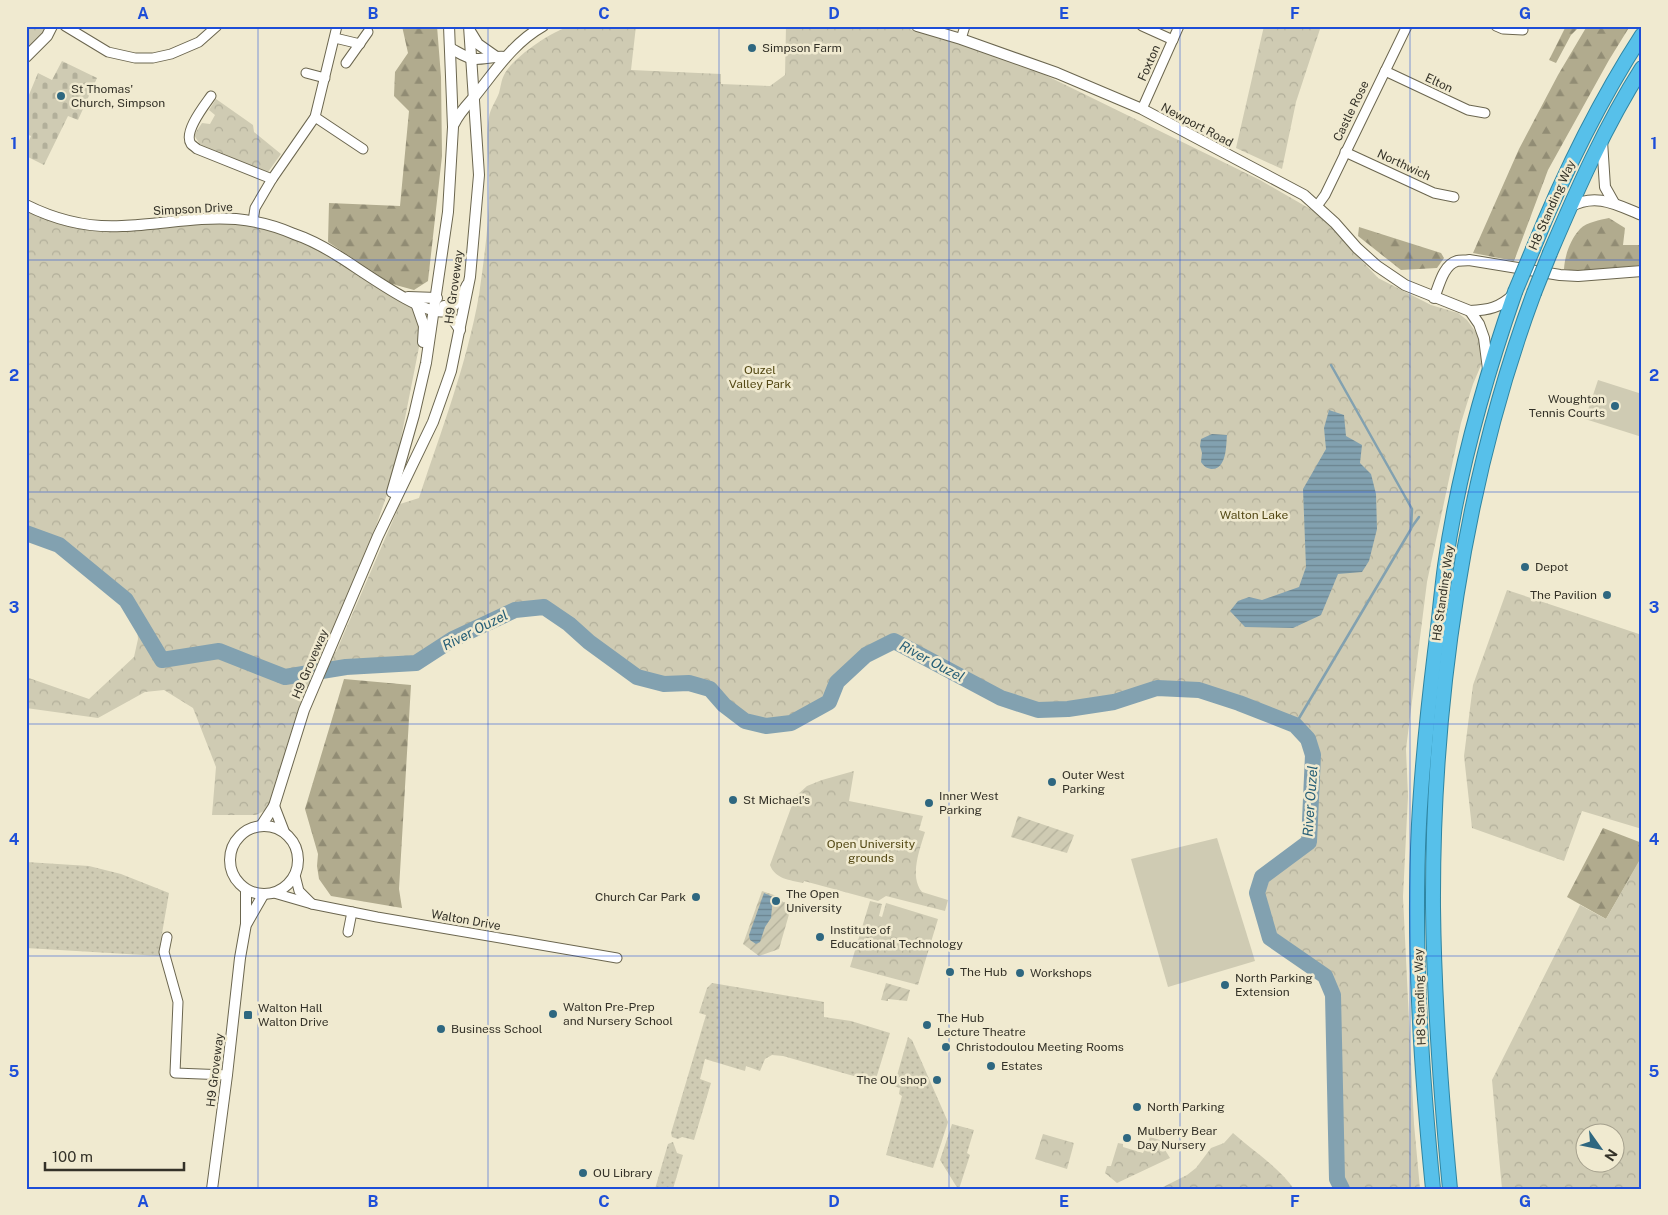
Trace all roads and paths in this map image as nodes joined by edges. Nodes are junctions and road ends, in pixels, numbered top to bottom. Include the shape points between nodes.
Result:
1 (52, 26) edge
2 (65, 26) edge
3 (217, 26) edge
4 (337, 26) edge
5 (449, 26) edge
6 (543, 26) edge
7 (916, 26) edge
8 (965, 26) edge
9 (1142, 26) edge
10 (1179, 26) edge
11 (1407, 26) edge
12 (1496, 26) edge
13 (469, 28) edge
14 (1523, 30) dead end
15 (368, 32) dead end
16 (1642, 36) edge
17 (334, 38) junction
18 (961, 39) junction
19 (1172, 40) junction
20 (360, 44) junction
21 (450, 48) junction
22 (26, 57) edge
23 (500, 57) junction
24 (470, 58) junction
25 (346, 63) dead end
26 (1642, 68) edge
27 (1384, 71) junction
28 (306, 73) dead end
29 (325, 78) junction
30 (211, 96) dead end
31 (474, 96) junction
32 (1142, 109) junction
33 (1485, 113) dead end
34 (315, 117) junction
35 (453, 126) junction
36 (1602, 140) junction
37 (363, 149) dead end
38 (1345, 152) junction
39 (272, 179) junction
40 (1454, 197) dead end
41 (1614, 203) junction
42 (26, 205) edge
43 (1317, 206) junction
44 (1570, 207) junction
45 (1642, 215) edge
46 (253, 221) junction
47 (1642, 272) edge
48 (470, 277) junction
49 (1515, 292) junction
50 (406, 297) junction
51 (436, 298) junction
52 (1434, 298) junction
53 (416, 303) junction
54 (447, 310) junction
55 (434, 311) junction
56 (1470, 311) junction
57 (460, 330) junction
58 (1488, 374) junction
59 (414, 415) junction
60 (378, 536) junction
61 (274, 806) junction
62 (261, 826) junction
63 (284, 832) junction
64 (295, 875) junction
65 (246, 890) junction
66 (274, 893) junction
67 (263, 895) junction
68 (312, 904) junction
69 (352, 912) junction
70 (246, 924) junction
71 (348, 932) dead end
72 (167, 937) dead end
73 (617, 958) dead end
74 (227, 1075) junction
75 (212, 1189) edge
76 (1432, 1189) edge
77 (1450, 1189) edge

1 - 22 street via 47,36
2 - 3 street via 108,52 153,58 199,42
4 - 17 street
5 - 21 street, H9 Groveway
6 - 23 street
7 - 18 street, Newport Road
8 - 18 street
9 - 19 street
10 - 19 street, Foxton
11 - 27 street, Castle Rose
12 - 14 street
13 - 23 street via 478,44
13 - 24 street, H9 Groveway
15 - 20 street
16 - 49 highway, H8 Standing Way, bridge via 1622,66 1571,161
17 - 20 street
17 - 29 street
18 - 32 street, Newport Road via 1057,73
19 - 32 street, Foxton
20 - 25 street
21 - 24 street
21 - 35 street, H9 Groveway
23 - 24 street
23 - 31 street
24 - 31 street, H9 Groveway
26 - 36 highway, H8 Standing Way
27 - 33 street, Elton via 1468,110
27 - 38 street, Castle Rose
28 - 29 street
29 - 34 street
30 - 39 street via 191,127 191,144
31 - 35 street
31 - 48 street, H9 Groveway via 479,175
32 - 43 street, Newport Road via 1296,191
34 - 37 street
34 - 39 street
35 - 51 street, H9 Groveway via 448,212
36 - 41 street via 1605,186
36 - 44 highway, H8 Standing Way
38 - 40 street, Northwich via 1434,193
38 - 43 street, Castle Rose
39 - 46 street via 255,208
41 - 44 street via 1598,199 1580,201
41 - 45 street
42 - 46 street, Simpson Drive via 59,219 100,226 212,218
43 - 52 street, Newport Road via 1377,266 1405,285
44 - 77 highway, H8 Standing Way, bridge via 1522,327 1489,437 1461,567 1448,665 1435,826 1433,906 1435,982
46 - 50 street, Simpson Drive via 311,240
47 - 52 street via 1560,275 1469,260 1456,261 1442,276
48 - 54 street via 460,296
48 - 57 street, H9 Groveway
49 - 56 street via 1504,303
49 - 58 highway, H8 Standing Way
50 - 51 street, Simpson Drive
50 - 53 street, Simpson Drive
51 - 54 street
51 - 55 street, H9 Groveway
52 - 56 street, Newport Road
53 - 55 street, Simpson Drive
53 - 59 street via 424,326 424,337 414,389
54 - 55 street
54 - 57 street
55 - 59 street, H9 Groveway
56 - 58 street via 1484,338
57 - 60 street, H9 Groveway via 451,371 433,422
58 - 76 highway, H8 Standing Way via 1462,479 1446,564 1424,744 1417,906
59 - 60 street, H9 Groveway
60 - 61 street, H9 Groveway via 304,710
61 - 62 street, H9 Groveway
61 - 63 street
62 - 63 street
62 - 65 street via 242,833 231,850 230,869
63 - 64 street via 297,851
64 - 66 street
64 - 68 street via 299,892
65 - 67 street
65 - 70 street, H9 Groveway
66 - 67 street
66 - 68 street, Walton Drive
67 - 70 street, H9 Groveway
68 - 69 street, Walton Drive
69 - 71 street
69 - 73 street, Walton Drive
70 - 74 street, H9 Groveway
72 - 74 street via 164,952 178,1002 175,1072
74 - 75 street, H9 Groveway

